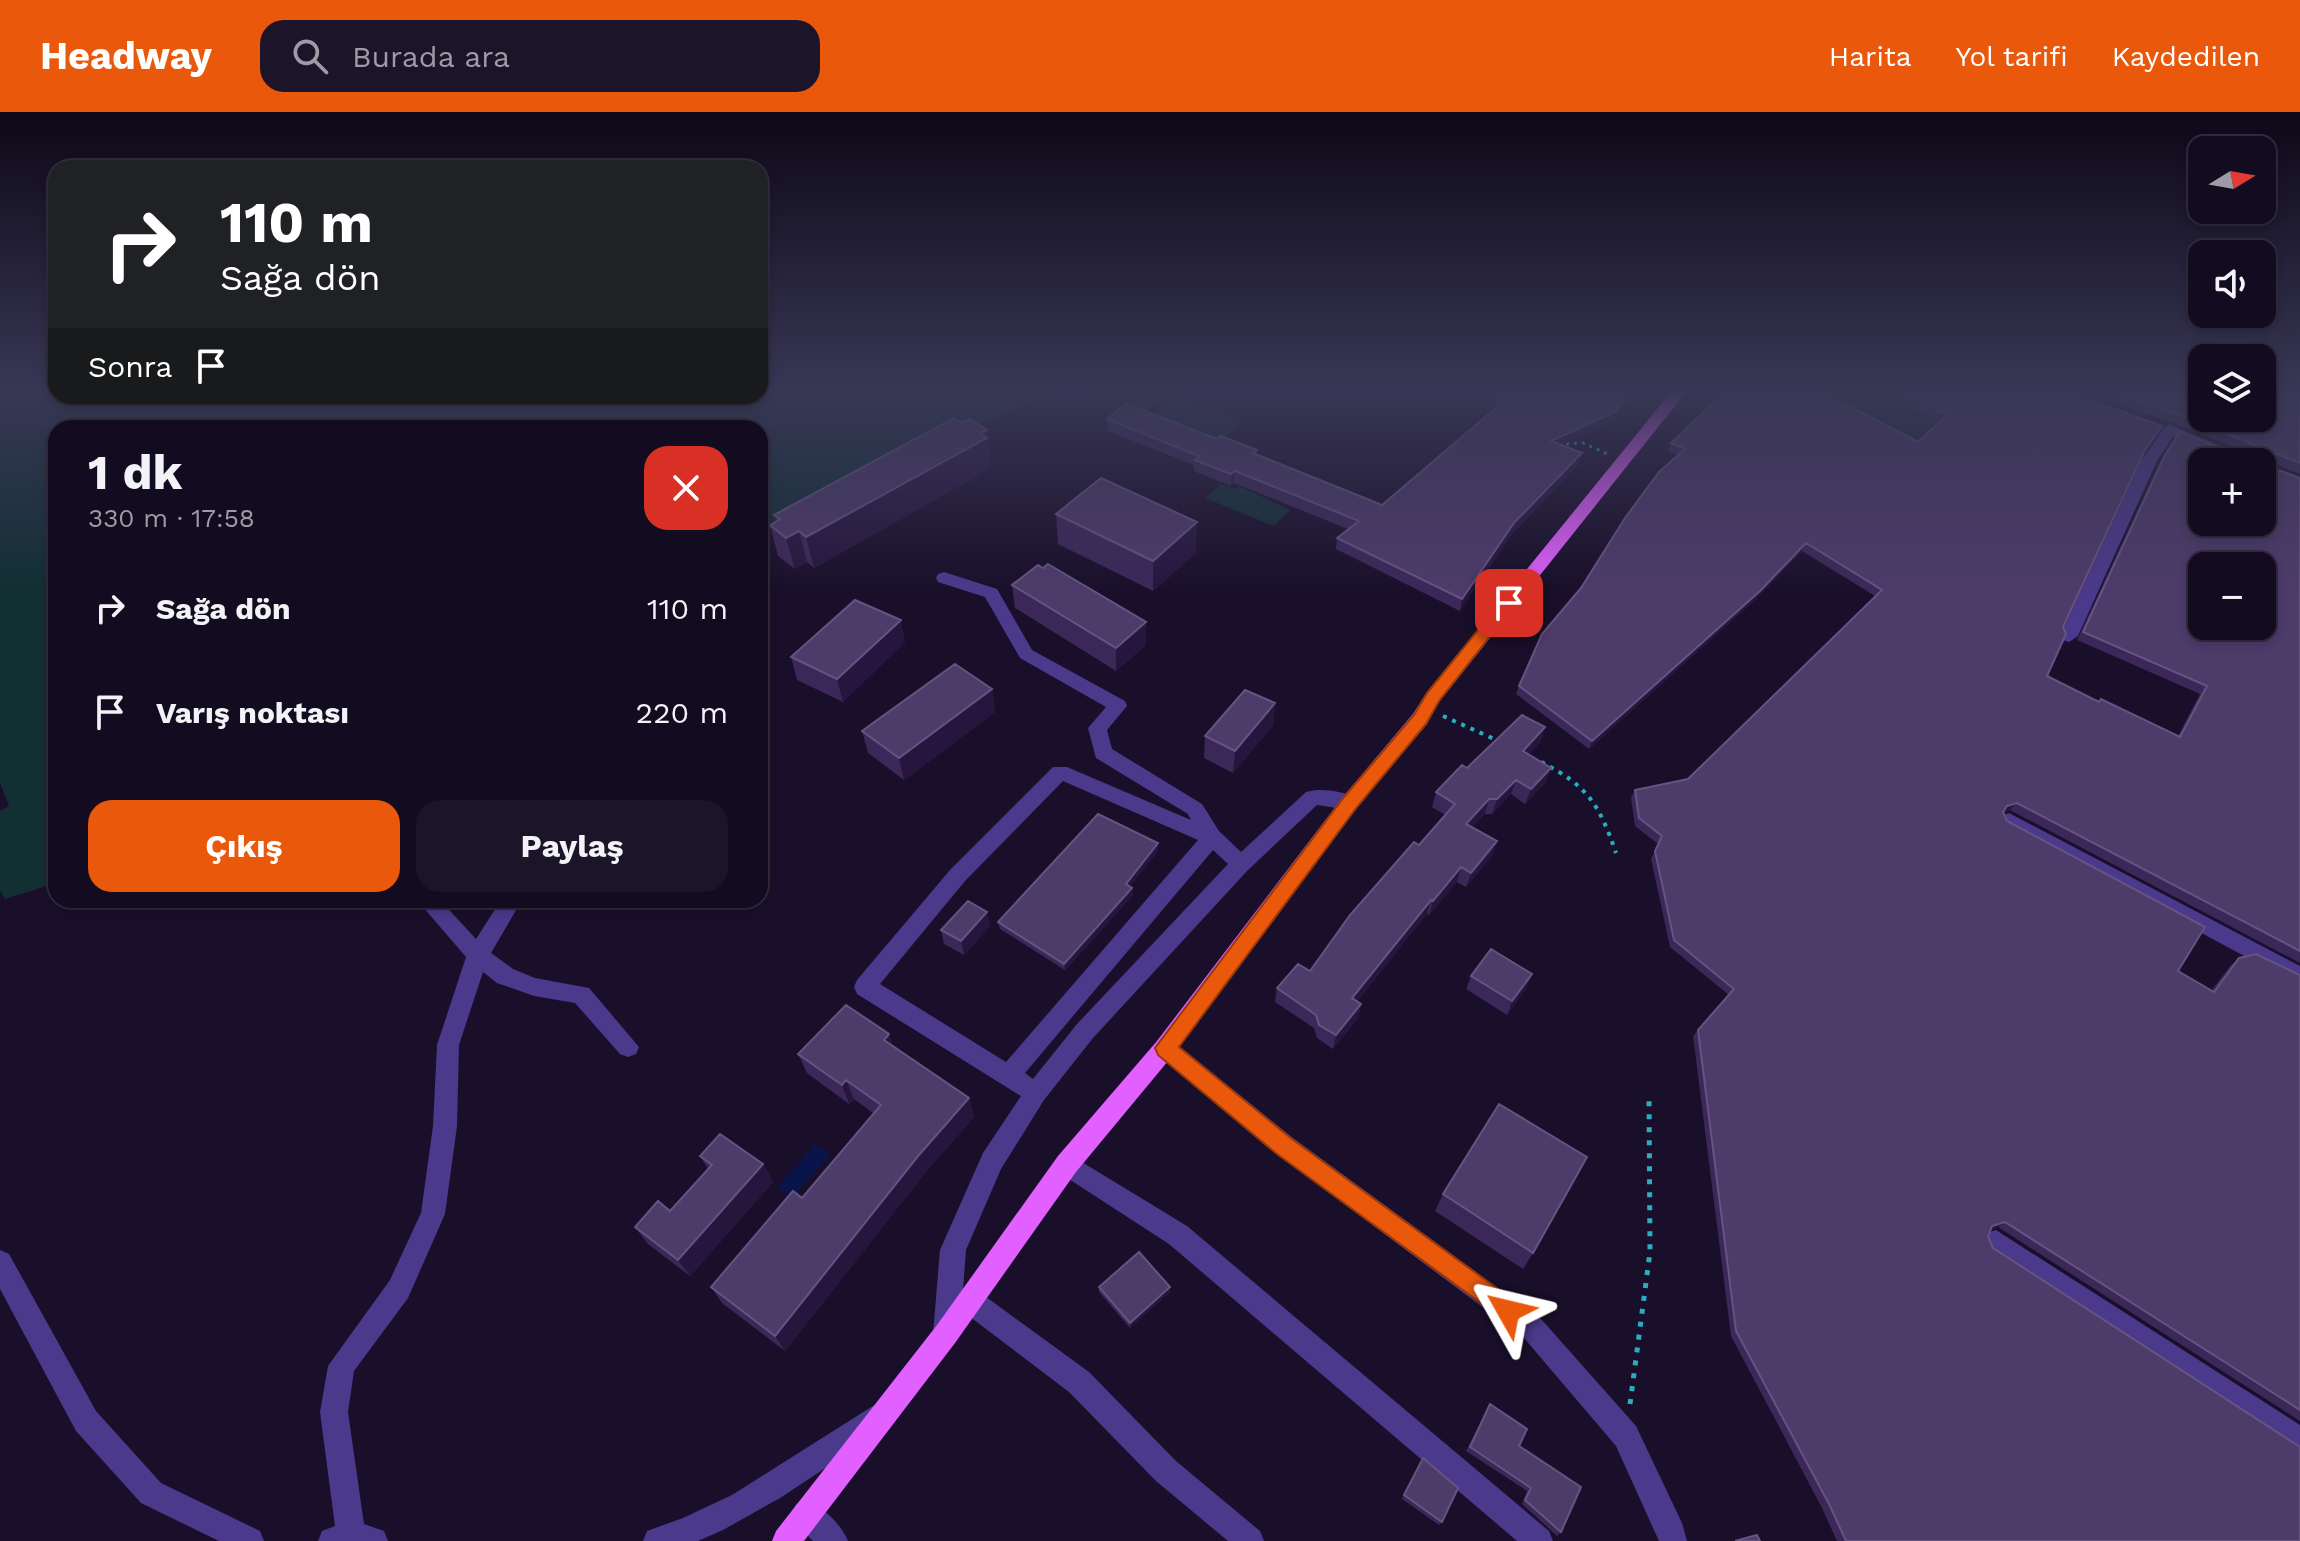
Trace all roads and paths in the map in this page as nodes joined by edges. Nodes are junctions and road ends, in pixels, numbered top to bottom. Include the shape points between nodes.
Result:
1 (1618, 459) edge
2 (2150, 459) edge
3 (1623, 461) joint
4 (944, 578) dead end
5 (2069, 636) edge
6 (1427, 708) junction
7 (1512, 747) edge
8 (1537, 759) edge
9 (1350, 802) junction
10 (2009, 821) edge
11 (1212, 837) junction
12 (1616, 853) dead end
13 (1241, 864) junction
14 (434, 908) edge
15 (507, 908) edge
16 (478, 955) junction
17 (2300, 977) edge
18 (628, 1047) dead end
19 (1165, 1048) junction
20 (1008, 1076) junction
21 (1036, 1093) junction
22 (1649, 1096) dead end
23 (1067, 1164) junction
24 (1996, 1242) dead end
25 (0, 1263) edge
26 (969, 1300) junction
27 (946, 1334) junction
28 (885, 1412) junction
29 (1626, 1436) junction
30 (2300, 1441) edge
31 (806, 1514) junction
32 (352, 1539) edge
33 (250, 1541) edge
34 (657, 1541) edge
35 (786, 1541) edge
36 (834, 1541) edge
37 (1250, 1541) edge
38 (1539, 1541) edge
39 (1673, 1541) edge

1 - 3 path
2 - 5 street
3 - 6 main road
4 - 11 street via 991,593 1026,654 1118,706 1097,728 1103,753 1195,809
6 - 7 path
6 - 9 main road
8 - 12 path via 1574,778 1597,800
9 - 13 street via 1313,797
9 - 19 main road
10 - 17 street
11 - 13 street
11 - 20 street
11 - 20 street via 1060,772 936,898 865,987
13 - 21 street via 1085,1031
14 - 16 street
15 - 16 street
16 - 18 street via 505,976 581,995
16 - 32 street via 448,1045 445,1126 433,1214 399,1289 341,1366 334,1412
19 - 23 main road
19 - 29 street via 1285,1146 1533,1329
20 - 21 street
21 - 27 street via 992,1161 953,1250
22 - 29 path via 1650,1252
23 - 26 main road
23 - 38 street via 1178,1235
24 - 30 street
25 - 33 street via 86,1421 151,1493
26 - 27 main road
26 - 37 street via 1079,1382 1166,1471
27 - 28 main road
28 - 31 main road
28 - 34 street via 691,1532
29 - 39 street
31 - 35 main road
31 - 36 street

